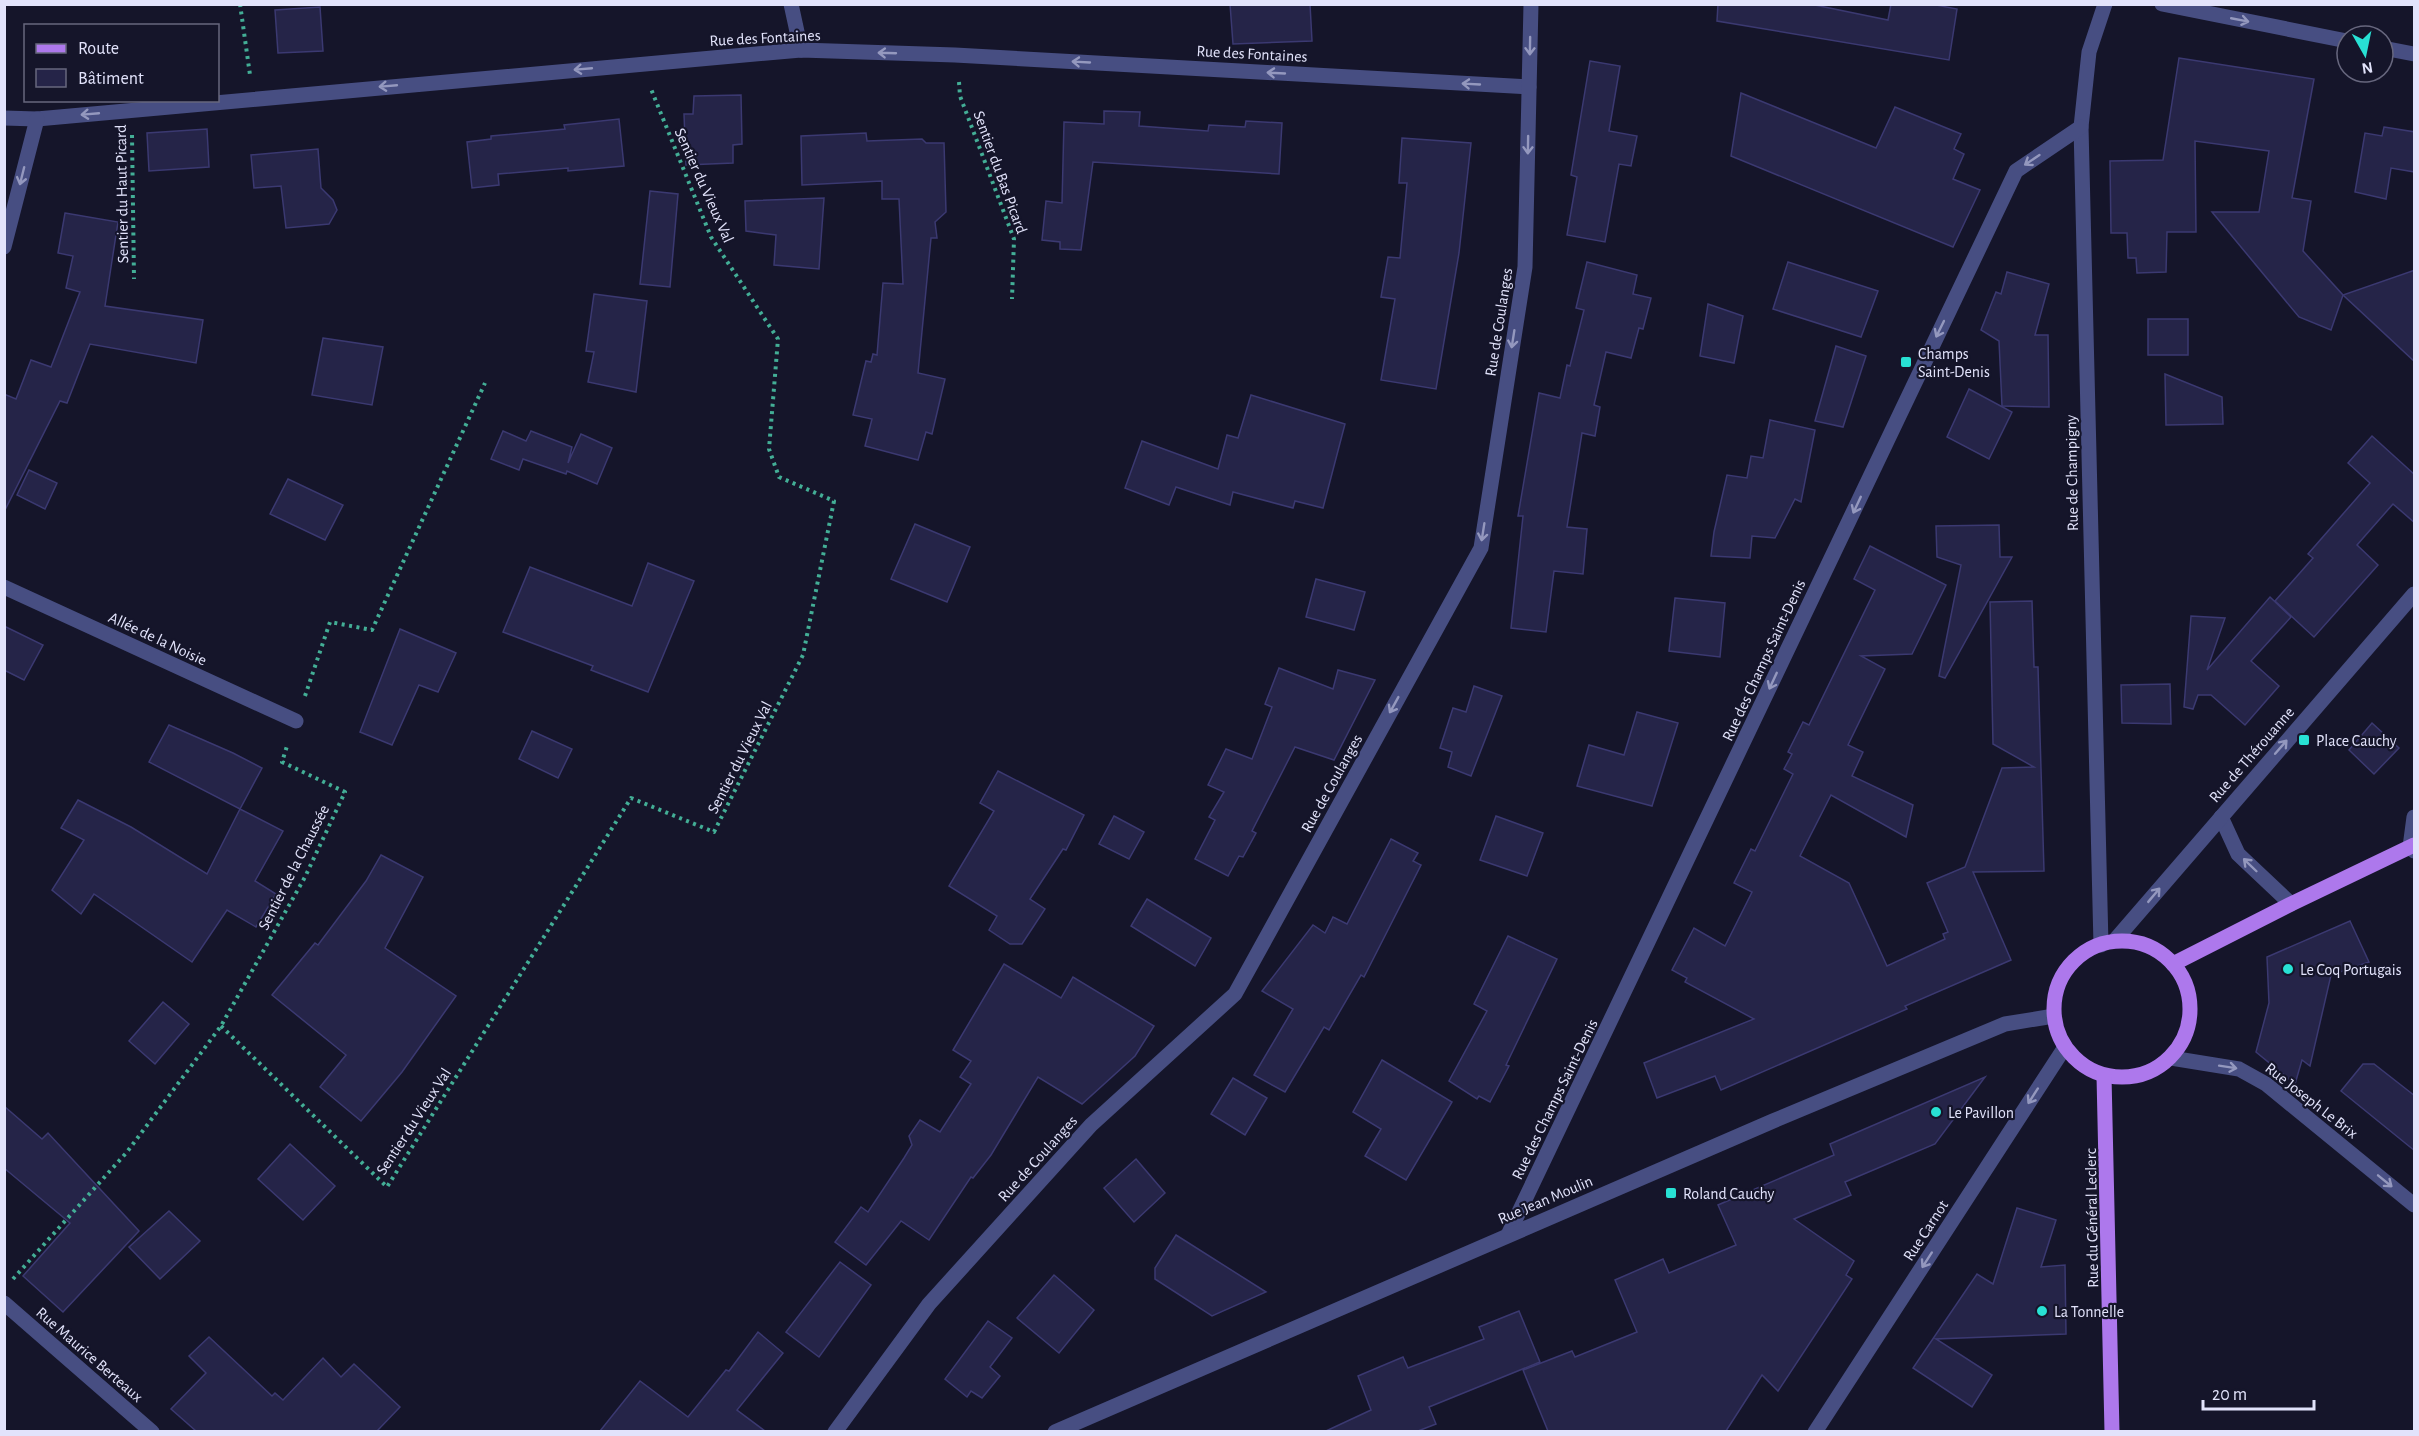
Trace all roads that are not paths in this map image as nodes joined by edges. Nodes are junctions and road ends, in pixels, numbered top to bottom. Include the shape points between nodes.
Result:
1 (791, 4) edge
2 (1531, 4) edge
3 (2105, 4) edge
4 (2162, 4) edge
5 (2335, 39) edge
6 (801, 50) junction
7 (2395, 50) edge
8 (2415, 54) edge
9 (1529, 87) junction
10 (4, 118) edge
11 (37, 119) junction
12 (2081, 127) junction
13 (4, 247) edge
14 (4, 587) edge
15 (2415, 594) edge
16 (296, 721) road end
17 (2221, 817) junction
18 (2415, 817) edge
19 (2413, 848) edge
20 (2291, 904) junction
21 (2108, 942) junction
22 (2173, 964) junction
23 (2054, 1016) junction
24 (2065, 1047) junction
25 (2170, 1058) junction
26 (2104, 1076) junction
27 (2415, 1205) edge
28 (1508, 1235) junction
29 (4, 1303) edge
30 (152, 1431) edge
31 (835, 1431) edge
32 (1055, 1431) edge
33 (1815, 1431) edge
34 (2112, 1431) edge

1 - 6 street
2 -> 9 street, Rue de Coulanges
3 - 12 street, Rue de Champigny via 2089,52
4 -> 5 street
9 -> 6 street, Rue des Fontaines
6 -> 11 street, Rue des Fontaines
7 - 8 street
9 -> 31 street, Rue de Coulanges via 1525,267 1481,548 1235,994 1091,1125 929,1304
10 - 11 street, Rue des Fontaines
11 -> 13 street
12 - 21 street, Rue de Champigny
12 -> 28 street, Rue des Champs Saint-Denis via 2016,171
14 - 16 street, Allée de la Noisie
17 -> 15 street, Rue de Thérouanne
20 -> 17 street via 2238,854
21 -> 17 street, Rue de Thérouanne
18 - 19 street
19 - 20 main road
20 - 22 main road
21 - 22 main road via 2128,940 2149,947
21 - 23 main road via 2075,959 2063,975 2055,995
22 - 25 main road via 2185,983 2190,1004 2182,1044
23 - 24 main road
23 - 28 street, Rue Jean Moulin via 2006,1024
24 - 26 main road via 2078,1062
24 -> 33 street, Rue Carnot
25 - 26 main road via 2150,1072 2132,1077
25 -> 27 street, Rue Joseph Le Brix via 2239,1069 2266,1084
26 - 34 main road, Rue du Général Leclerc
28 - 32 street, Rue Jean Moulin
29 - 30 street, Rue Maurice Berteaux

